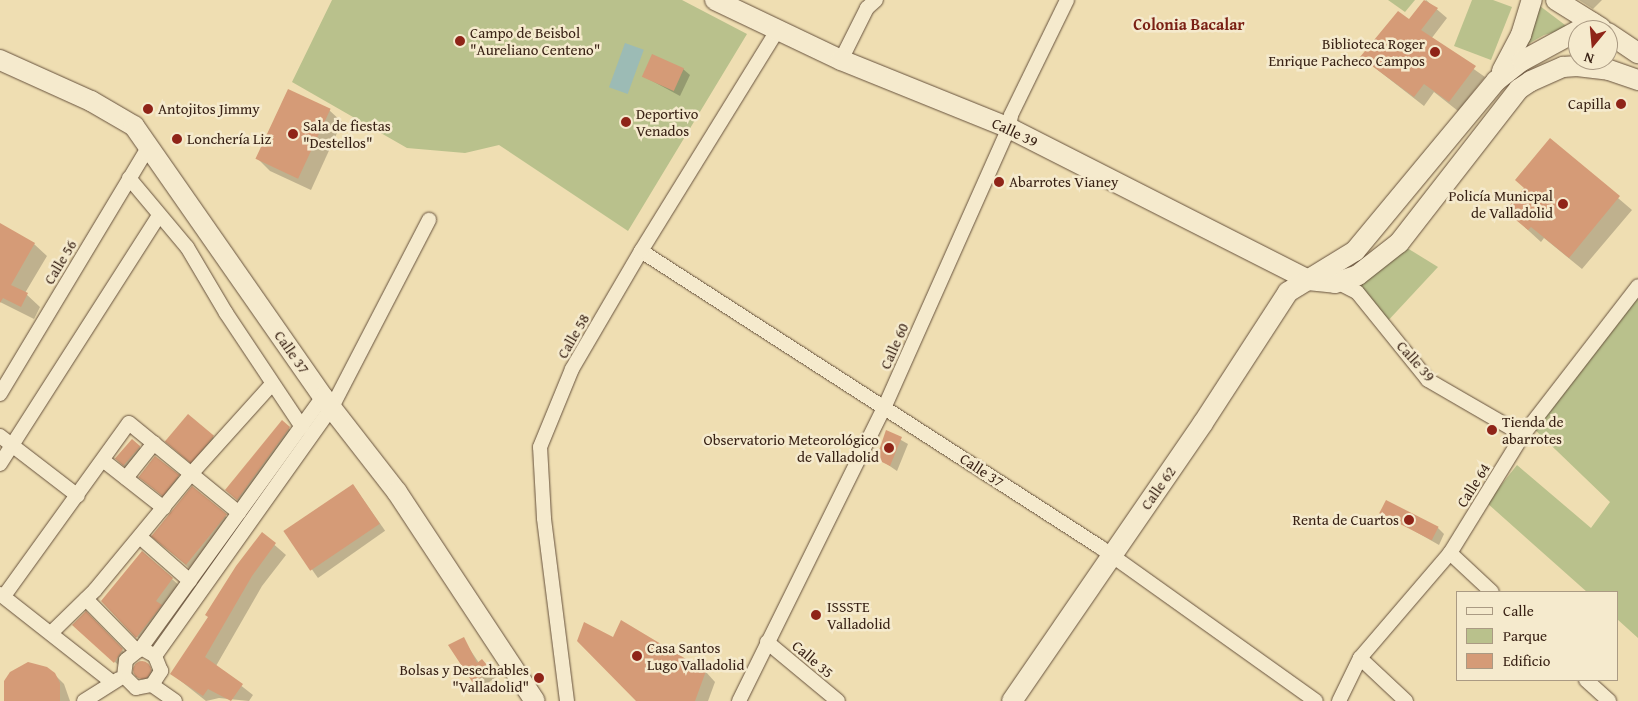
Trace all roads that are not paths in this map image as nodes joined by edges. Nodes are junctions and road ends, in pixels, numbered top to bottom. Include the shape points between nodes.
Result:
1 (715, 0) edge
2 (876, 0) edge
3 (1067, 0) edge
4 (1532, 0) edge
5 (1556, 0) edge
6 (1587, 20) edge
7 (778, 29) junction
8 (1618, 40) edge
9 (1568, 43) edge
10 (1638, 52) edge
11 (0, 60) edge
12 (841, 60) junction
13 (1568, 65) edge
14 (1617, 70) edge
15 (1496, 80) junction
16 (1638, 80) edge
17 (1009, 128) junction
18 (149, 146) junction
19 (1425, 170) junction
20 (129, 178) junction
21 (1443, 188) junction
22 (160, 215) junction
23 (428, 220) dead end
24 (641, 251) junction
25 (1322, 278) junction
26 (1638, 286) edge
27 (272, 384) junction
28 (0, 394) edge
29 (328, 402) junction
30 (886, 406) junction
31 (302, 427) junction
32 (1523, 435) junction
33 (0, 436) edge
34 (154, 442) junction
35 (12, 445) junction
36 (104, 461) junction
37 (0, 464) edge
38 (191, 474) junction
39 (126, 478) junction
40 (78, 496) junction
41 (164, 508) junction
42 (239, 513) junction
43 (140, 538) junction
44 (1450, 554) junction
45 (1111, 555) junction
46 (190, 581) junction
47 (1491, 591) edge
48 (2, 595) edge
49 (86, 599) junction
50 (51, 634) junction
51 (767, 642) junction
52 (139, 650) junction
53 (155, 656) junction
54 (1360, 658) junction
55 (118, 679) junction
56 (1587, 681) edge
57 (152, 685) junction
58 (84, 701) edge
59 (175, 701) edge
60 (535, 701) edge
61 (567, 701) edge
62 (740, 701) edge
63 (838, 701) edge
64 (1012, 701) edge
65 (1316, 701) edge
66 (1339, 701) edge
67 (1406, 701) edge
68 (1609, 701) edge

1 - 7 main road, Calle 39
2 - 12 street via 867,8
3 - 17 street, Calle 60 via 1012,115
4 - 15 main road via 1518,43
5 - 6 main road
7 - 12 main road, Calle 39
7 - 24 street, Calle 58
8 - 10 main road
9 - 15 main road via 1538,52
11 - 18 main road, Calle 37 via 91,101 134,126
12 - 17 main road, Calle 39
13 - 21 main road via 1519,89
14 - 16 main road
15 - 19 main road
17 - 25 main road, Calle 39
17 - 30 street, Calle 60
18 - 20 street, Calle 56
18 - 29 main road, Calle 37
19 - 21 main road
19 - 25 main road via 1355,251
20 - 22 street
20 - 28 street, Calle 56
21 - 25 main road via 1399,243 1358,275
22 - 27 street via 187,247
22 - 35 street
23 - 29 street
24 - 30 street, Calle 37
24 - 61 street, Calle 58 via 572,369 540,446 544,518
25 - 32 street, Calle 39 via 1357,292 1428,380
25 - 45 main road, Calle 62 via 1288,292 1203,423
26 - 32 street, Calle 64
27 - 31 street
27 - 38 street
29 - 31 street
29 - 53 street
29 - 60 main road, Calle 37 via 397,492
30 - 45 street, Calle 37
30 - 51 street, Calle 60
31 - 42 street
32 - 44 street, Calle 64
33 - 35 street
34 - 36 street via 129,423
34 - 38 street
34 - 39 street
35 - 37 street
35 - 40 street
36 - 39 street
36 - 40 street
38 - 41 street
38 - 42 street
39 - 41 street
40 - 48 street
41 - 43 street
42 - 46 street
43 - 46 street
43 - 49 street
44 - 47 street
44 - 54 street, Calle 64
45 - 64 main road, Calle 62
45 - 65 street, Calle 37
46 - 52 street
48 - 50 street
49 - 50 street
49 - 52 street
50 - 55 street
51 - 62 street, Calle 60
51 - 63 street, Calle 35
52 - 53 street
52 - 55 street via 126,660
53 - 57 street via 161,671
54 - 66 street, Calle 64
54 - 67 street
55 - 57 street via 136,688
55 - 58 street
56 - 68 street
57 - 59 street

